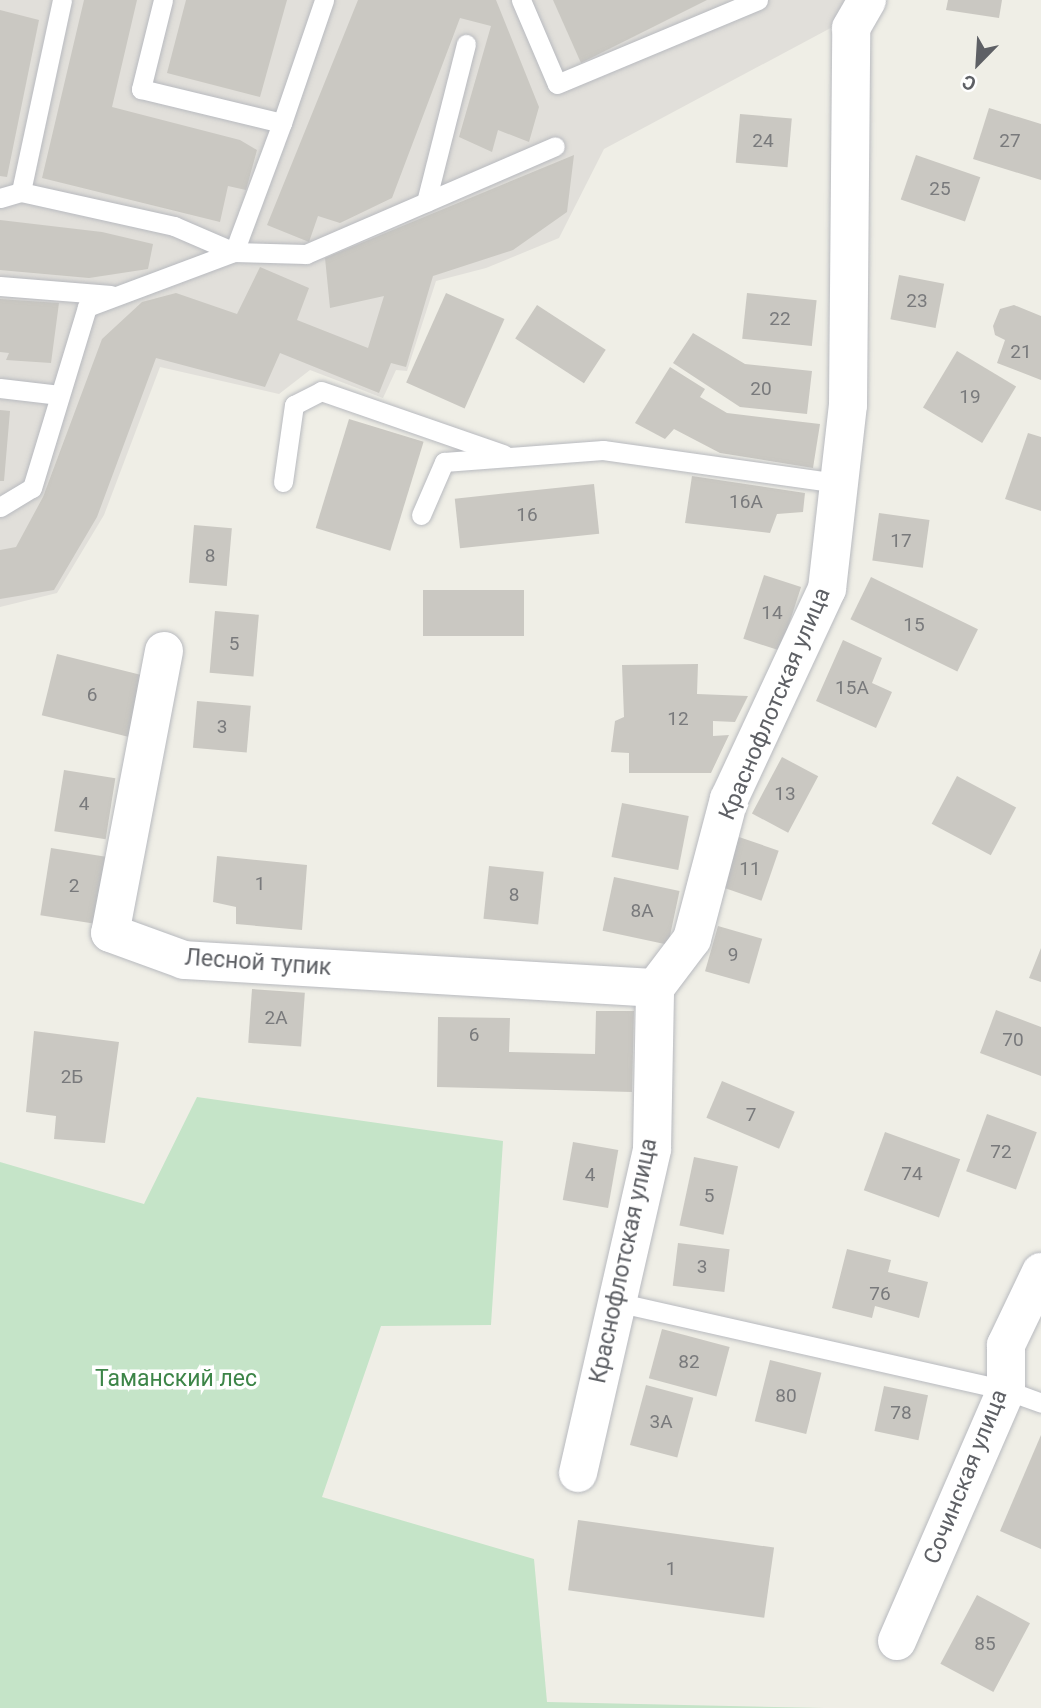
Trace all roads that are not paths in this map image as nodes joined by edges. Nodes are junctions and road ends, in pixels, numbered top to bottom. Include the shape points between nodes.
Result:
1 (62, 0) edge
2 (163, 0) edge
3 (324, 0) edge
4 (521, 0) edge
5 (758, 0) edge
6 (867, 0) edge
7 (466, 44) dead end
8 (282, 123) junction
9 (555, 146) dead end
10 (21, 192) junction
11 (0, 198) edge
12 (426, 202) junction
13 (234, 252) junction
14 (0, 286) edge
15 (117, 296) junction
16 (0, 388) edge
17 (60, 395) junction
18 (510, 457) junction
19 (283, 482) dead end
20 (839, 483) junction
21 (0, 507) edge
22 (421, 515) dead end
23 (164, 651) dead end
24 (655, 988) junction
25 (1041, 1272) edge
26 (616, 1302) junction
27 (1006, 1390) junction
28 (1041, 1403) edge
29 (578, 1473) dead end
30 (897, 1641) dead end

1 - 10 lane
2 - 8 lane via 141,89
3 - 8 lane
4 - 5 lane via 557,84
6 - 20 street, Краснофлотская улица via 850,28 848,405
7 - 12 lane
8 - 13 lane
9 - 12 lane
10 - 11 lane
10 - 13 lane via 174,226
12 - 13 lane via 306,254
13 - 15 lane
14 - 15 lane
15 - 17 lane via 87,307
16 - 17 lane
17 - 21 lane via 32,488
18 - 19 lane via 321,391 295,405
18 - 20 lane via 603,450
18 - 22 lane via 444,462
20 - 24 street, Краснофлотская улица via 827,589 729,799 692,939
23 - 24 street, Лесной тупик via 110,933 184,960
24 - 26 street, Краснофлотская улица via 652,1149
25 - 27 street, Сочинская улица via 1006,1345
26 - 27 lane
26 - 29 street, Краснофлотская улица
27 - 28 lane
27 - 30 street, Сочинская улица

